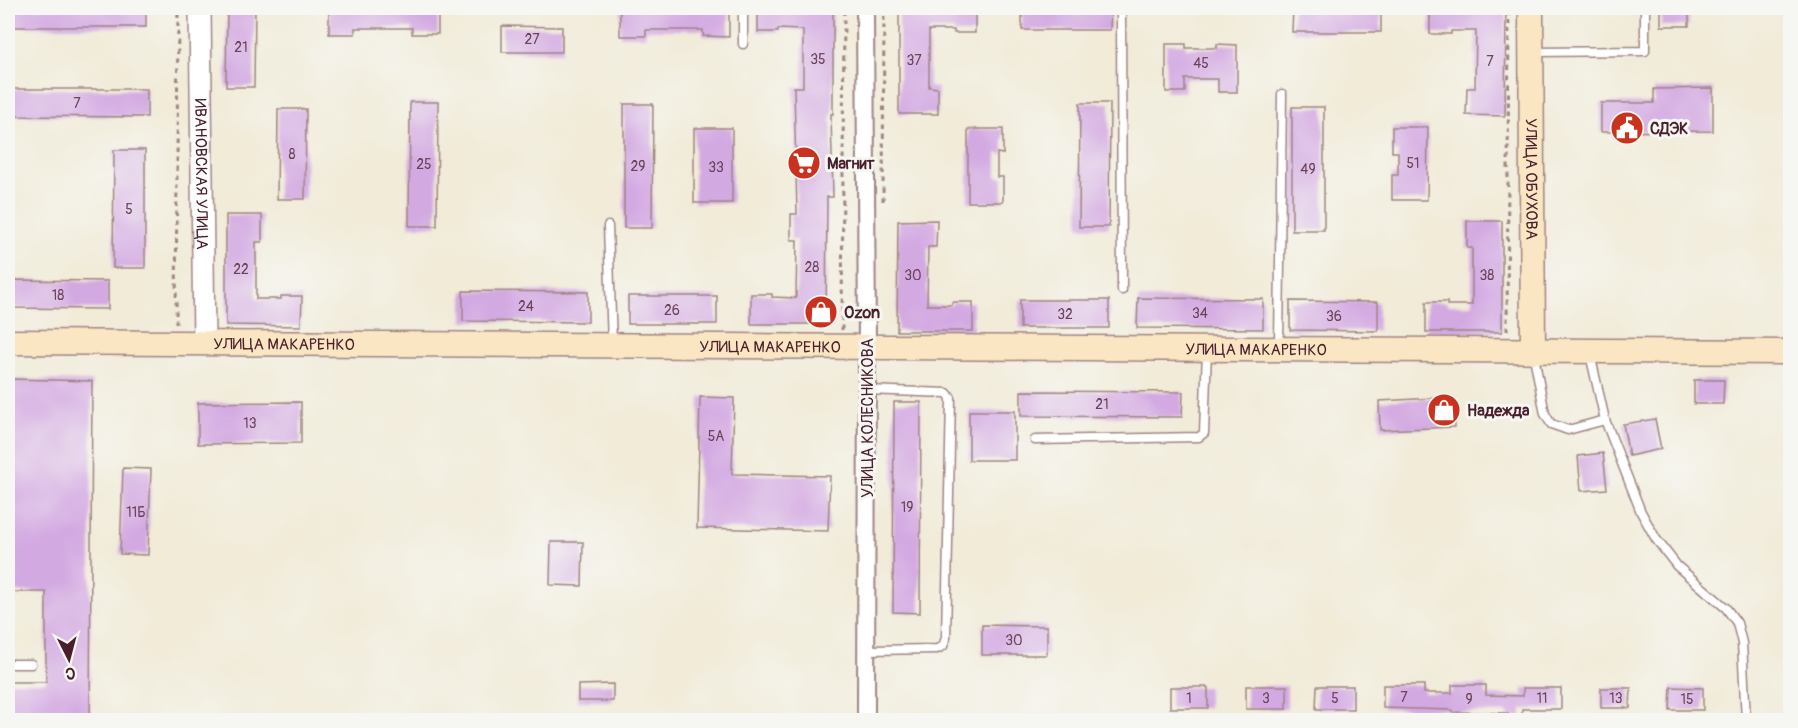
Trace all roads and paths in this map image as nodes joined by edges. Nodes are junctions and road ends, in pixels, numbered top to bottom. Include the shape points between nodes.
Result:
1 (178, 8) edge
2 (200, 8) edge
3 (743, 8) edge
4 (844, 8) edge
5 (865, 8) edge
6 (884, 8) edge
7 (1121, 8) edge
8 (1509, 8) edge
9 (1531, 8) edge
10 (1645, 8) edge
11 (743, 44) dead end
12 (1531, 52) junction
13 (1282, 94) dead end
14 (883, 206) dead end
15 (608, 226) dead end
16 (1122, 290) dead end
17 (8, 342) edge
18 (176, 343) junction
19 (204, 343) junction
20 (612, 345) junction
21 (842, 346) junction
22 (867, 346) junction
23 (1208, 349) junction
24 (1279, 349) junction
25 (1507, 351) junction
26 (1533, 351) junction
27 (1590, 352) junction
28 (1791, 352) edge
29 (867, 390) junction
30 (1605, 420) junction
31 (1035, 440) dead end
32 (866, 650) junction
33 (8, 664) edge
34 (31, 664) dead end
35 (866, 720) edge
36 (1746, 720) edge

1 - 18 path
2 - 19 street, ИВАНОВСКАЯ УЛИЦА
3 - 11 lane
4 - 21 path
5 - 22 street, УЛИЦА КОЛЕСНИКОВА
6 - 14 path
7 - 16 lane
8 - 25 path
9 - 12 main road, УЛИЦА ОБУХОВА
10 - 12 lane via 1645,51
12 - 26 main road, УЛИЦА ОБУХОВА
13 - 24 lane
15 - 20 lane
17 - 18 main road, УЛИЦА МАКАРЕНКО
18 - 19 main road, УЛИЦА МАКАРЕНКО
19 - 20 main road, УЛИЦА МАКАРЕНКО
20 - 21 main road, УЛИЦА МАКАРЕНКО
21 - 22 main road, УЛИЦА МАКАРЕНКО
22 - 23 main road, УЛИЦА МАКАРЕНКО
22 - 29 street, УЛИЦА КОЛЕСНИКОВА
23 - 24 main road, УЛИЦА МАКАРЕНКО
23 - 31 lane via 1204,434 1199,437
24 - 25 main road, УЛИЦА МАКАРЕНКО
25 - 26 main road, УЛИЦА МАКАРЕНКО
26 - 27 main road, УЛИЦА МАКАРЕНКО
26 - 30 lane via 1545,414 1551,424 1568,430
27 - 28 main road, УЛИЦА МАКАРЕНКО
27 - 30 lane
29 - 32 street, УЛИЦА КОЛЕСНИКОВА
29 - 32 lane via 947,393 951,398 946,638 937,649
30 - 36 lane via 1641,512 1656,539 1677,566 1726,608 1737,623 1742,643
32 - 35 street, УЛИЦА КОЛЕСНИКОВА
33 - 34 lane

